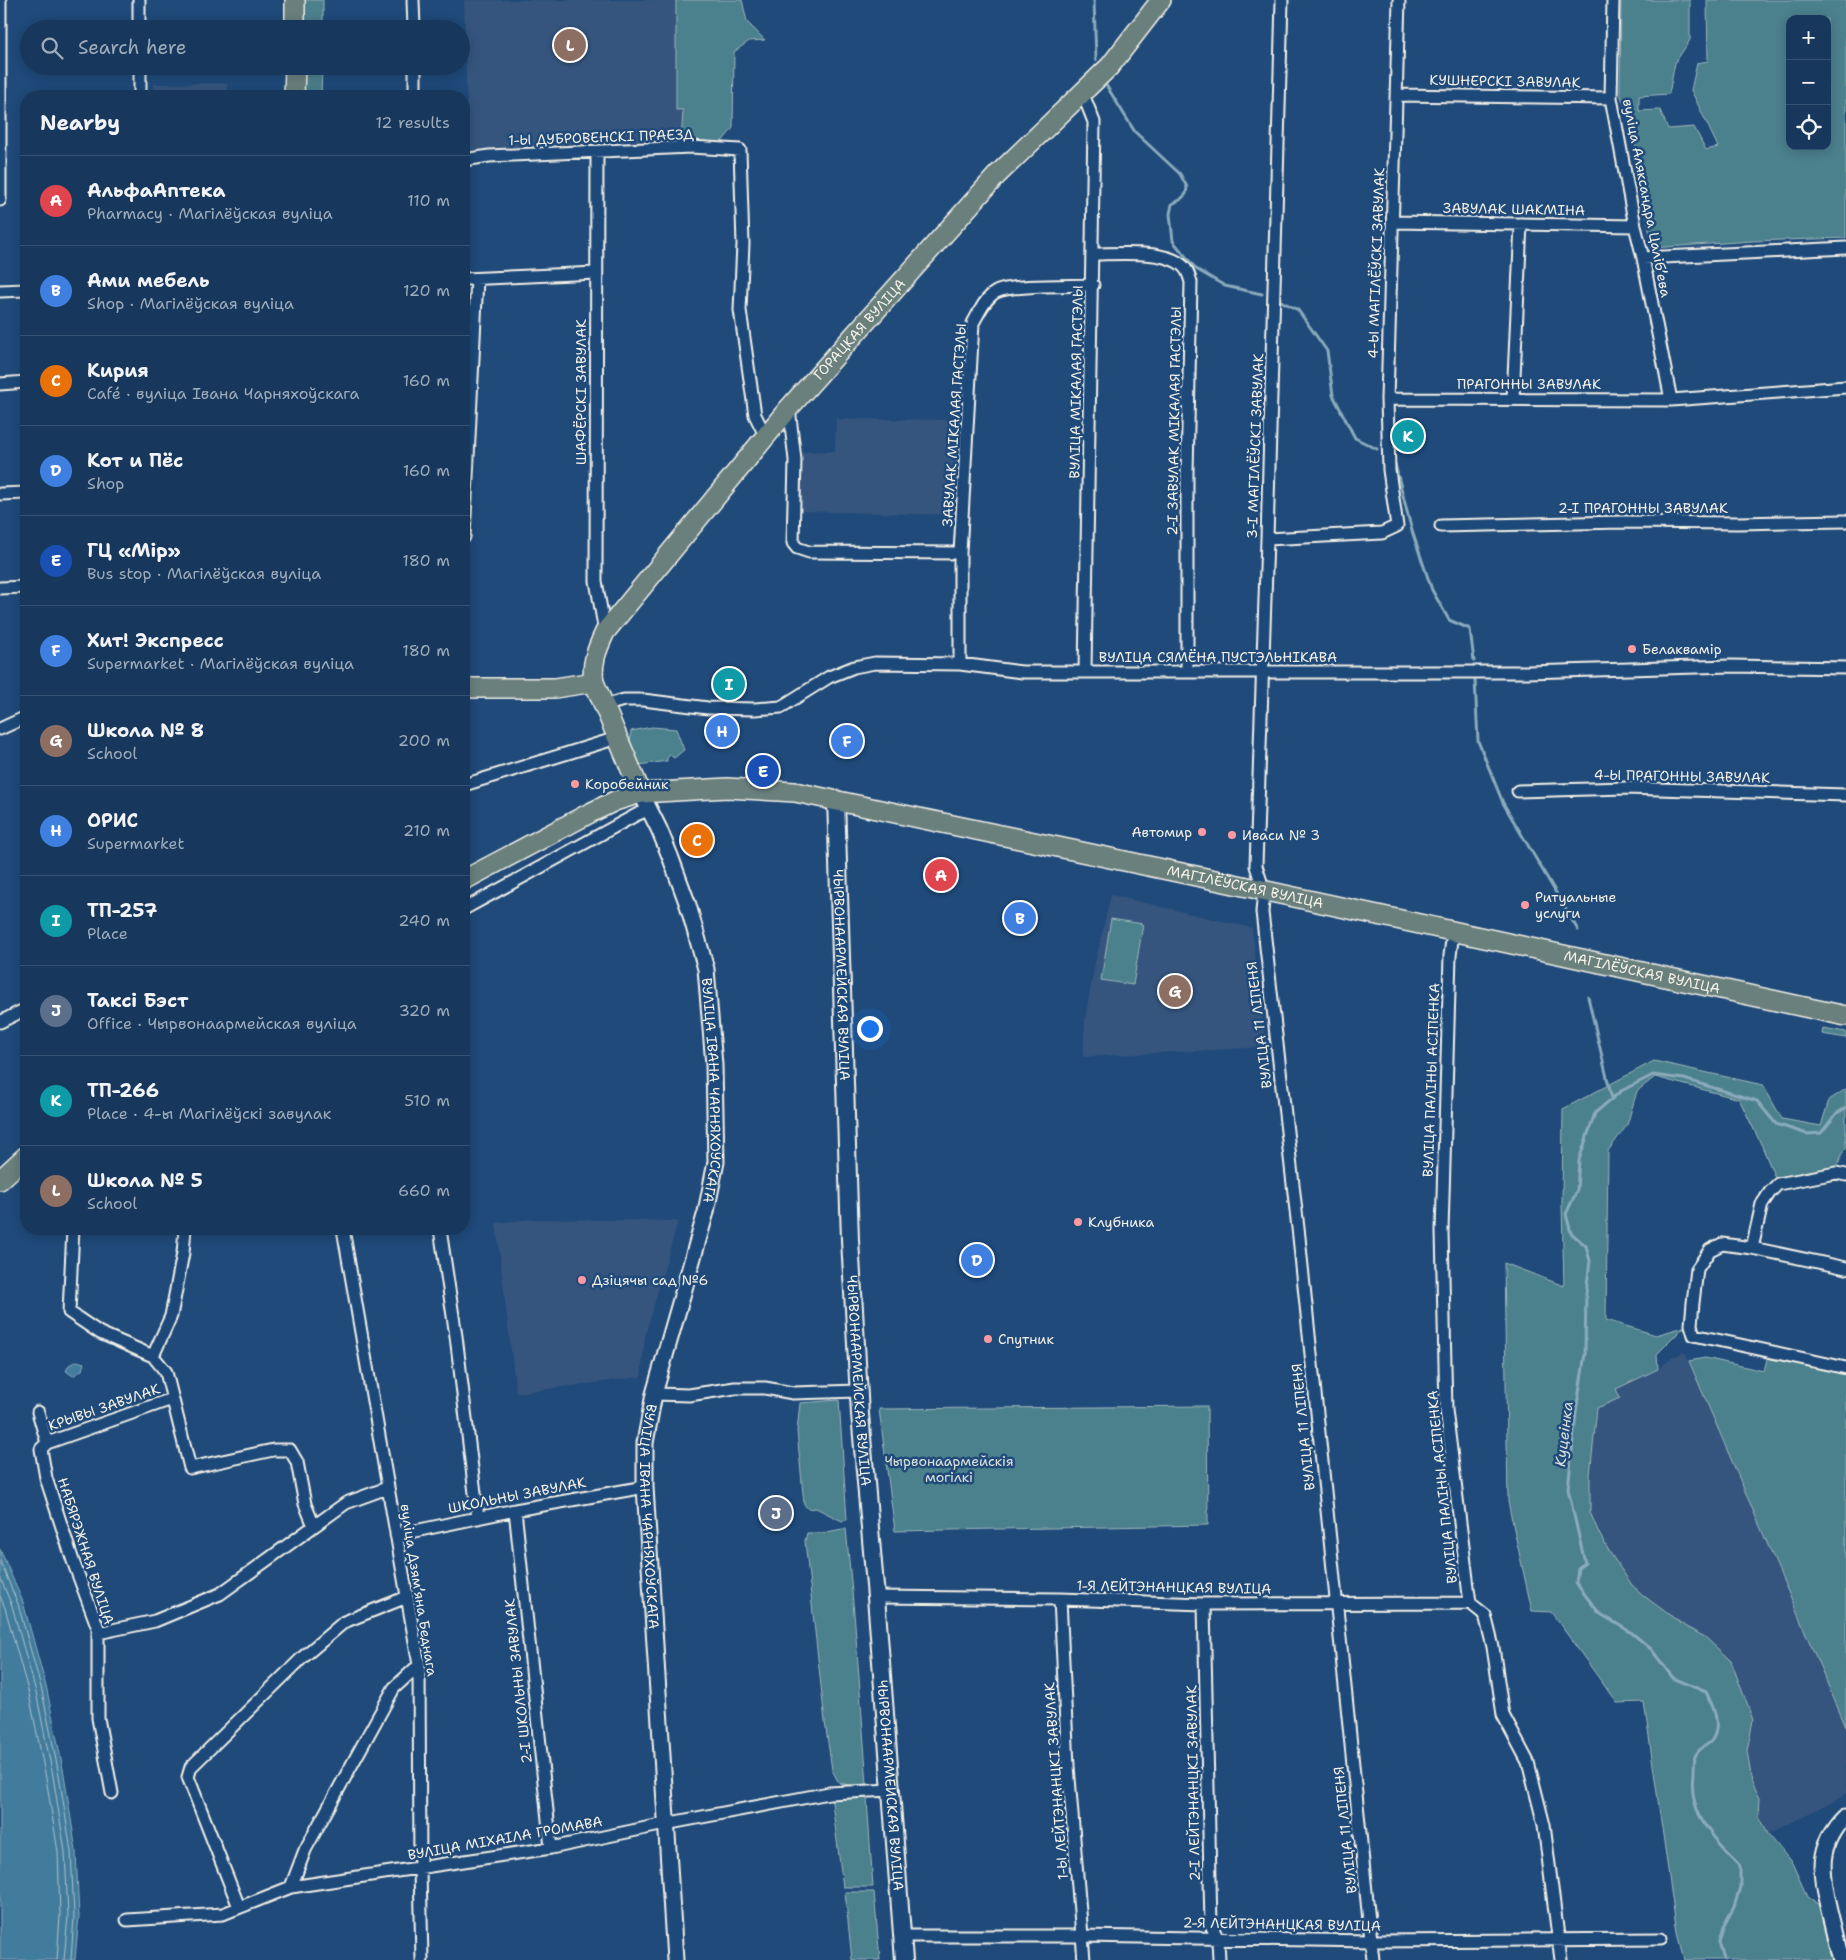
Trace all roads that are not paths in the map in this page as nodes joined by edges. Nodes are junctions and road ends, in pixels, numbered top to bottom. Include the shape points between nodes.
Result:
1 (0, 0) edge
2 (139, 0) edge
3 (295, 0) edge
4 (413, 0) edge
5 (1161, 0) edge
6 (1282, 0) edge
7 (1400, 0) edge
8 (1613, 0) edge
9 (140, 20) edge
10 (295, 20) edge
11 (414, 20) edge
12 (140, 75) edge
13 (294, 75) edge
14 (415, 75) edge
15 (140, 90) edge
16 (294, 90) edge
17 (416, 90) edge
18 (1083, 94) junction
19 (1398, 94) junction
20 (1611, 98) junction
21 (597, 152) junction
22 (470, 159) edge
23 (0, 200) edge
24 (1393, 222) junction
25 (1521, 224) junction
26 (1635, 226) junction
27 (1846, 248) edge
28 (1093, 254) junction
29 (1644, 258) junction
30 (596, 273) junction
31 (477, 279) junction
32 (470, 280) edge
33 (1093, 285) junction
34 (0, 290) edge
35 (20, 290) edge
36 (20, 382) edge
37 (0, 384) edge
38 (1846, 387) edge
39 (1513, 398) junction
40 (1387, 399) junction
41 (1671, 400) junction
42 (789, 408) junction
43 (470, 418) edge
44 (766, 437) junction
45 (0, 494) edge
46 (20, 494) edge
47 (1846, 521) edge
48 (1441, 526) dead end
49 (1267, 539) junction
50 (960, 553) junction
51 (20, 587) edge
52 (0, 588) edge
53 (604, 632) junction
54 (960, 664) junction
55 (1846, 668) edge
56 (1186, 671) junction
57 (1085, 672) junction
58 (1262, 673) junction
59 (594, 682) junction
60 (470, 688) edge
61 (603, 706) junction
62 (20, 720) edge
63 (0, 728) edge
64 (617, 738) junction
65 (470, 784) edge
66 (1518, 791) dead end
67 (1846, 795) edge
68 (836, 800) junction
69 (645, 801) junction
70 (470, 877) edge
71 (1264, 891) junction
72 (470, 906) edge
73 (1454, 932) junction
74 (20, 1012) edge
75 (1846, 1016) edge
76 (0, 1022) edge
77 (20, 1162) edge
78 (1846, 1175) edge
79 (0, 1180) edge
80 (74, 1235) edge
81 (184, 1235) edge
82 (344, 1235) edge
83 (441, 1235) edge
84 (1752, 1248) junction
85 (1846, 1268) edge
86 (153, 1356) junction
87 (1846, 1368) edge
88 (859, 1391) junction
89 (654, 1394) junction
90 (172, 1399) junction
91 (38, 1412) dead end
92 (47, 1443) junction
93 (645, 1487) junction
94 (386, 1488) junction
95 (514, 1510) junction
96 (478, 1518) junction
97 (314, 1526) junction
98 (396, 1535) junction
99 (407, 1597) junction
100 (876, 1597) junction
101 (1060, 1599) junction
102 (1336, 1603) junction
103 (1470, 1603) junction
104 (1204, 1604) junction
105 (98, 1633) junction
106 (419, 1665) junction
107 (891, 1790) junction
108 (112, 1793) dead end
109 (1846, 1816) edge
110 (665, 1824) junction
111 (551, 1848) junction
112 (420, 1869) junction
113 (292, 1887) junction
114 (239, 1907) junction
115 (127, 1920) dead end
116 (902, 1936) junction
117 (1082, 1936) junction
118 (1218, 1939) junction
119 (1661, 1939) dead end
120 (1558, 1940) junction
121 (1372, 1941) junction
122 (422, 1960) edge
123 (675, 1960) edge
124 (904, 1960) edge
125 (1084, 1960) edge
126 (1219, 1960) edge
127 (1373, 1960) edge
128 (1561, 1960) edge
129 (1842, 1960) edge

1 - 23 street
2 - 9 street
3 - 10 main road
4 - 11 street
5 - 18 main road, ГОРАЦКАЯ ВУЛІЦА via 1110,66
6 - 49 street, 3-І МАГІЛЁЎСКІ ЗАВУЛАК
7 - 19 street, 4-Ы МАГІЛЁЎСКІ ЗАВУЛАК
8 - 20 street, вуліца Аляксандра Цалібʼева
12 - 15 street
13 - 16 main road
14 - 17 street
18 - 28 street, ВУЛІЦА МІКАЛАЯ ГАСТЭЛЫ via 1094,122
18 - 42 main road, ГОРАЦКАЯ ВУЛІЦА via 997,175
19 - 20 street, КУШНЕРСКІ ЗАВУЛАК
19 - 24 street, 4-Ы МАГІЛЁЎСКІ ЗАВУЛАК
20 - 26 street, вуліца Аляксандра Цалібʼева
21 - 22 street, 1-Ы ДУБРОВЕНСКІ ПРАЕЗД
21 - 30 street, ШАФЁРСКІ ЗАВУЛАК
21 - 44 street, 1-Ы ДУБРОВЕНСКІ ПРАЕЗД via 691,147 740,150 743,244 740,310 755,415
24 - 25 street, ЗАВУЛАК ШАКМІНА
24 - 40 street, 4-Ы МАГІЛЁЎСКІ ЗАВУЛАК
25 - 26 street, ЗАВУЛАК ШАКМІНА
25 - 39 street
26 - 29 street, вуліца Аляксандра Цалібʼева
27 - 29 street
28 - 33 street, ВУЛІЦА МІКАЛАЯ ГАСТЭЛЫ
28 - 56 street, 2-І ЗАВУЛАК МІКАЛАЯ ГАСТЭЛЫ via 1149,254 1165,258 1187,270 1192,282
29 - 41 street, вуліца Аляксандра Цалібʼева
30 - 31 street
30 - 53 street, ШАФЁРСКІ ЗАВУЛАК via 596,581
31 - 32 street
31 - 43 street
33 - 50 street, ЗАВУЛАК МІКАЛАЯ ГАСТЭЛЫ via 995,292 984,303 973,323
33 - 57 street, ВУЛІЦА МІКАЛАЯ ГАСТЭЛЫ
34 - 35 street
36 - 37 street
38 - 41 street, ПРАГОННЫ ЗАВУЛАК
39 - 40 street, ПРАГОННЫ ЗАВУЛАК
39 - 41 street, ПРАГОННЫ ЗАВУЛАК
40 - 49 street, 4-Ы МАГІЛЁЎСКІ ЗАВУЛАК via 1389,470 1396,526 1382,533
42 - 44 main road, ГОРАЦКАЯ ВУЛІЦА
42 - 50 street via 795,460 793,543 797,548 809,552
44 - 53 main road, ГОРАЦКАЯ ВУЛІЦА
45 - 46 street
47 - 48 street, 2-І ПРАГОННЫ ЗАВУЛАК
49 - 58 street, 3-І МАГІЛЁЎСКІ ЗАВУЛАК
50 - 54 street, ЗАВУЛАК МІКАЛАЯ ГАСТЭЛЫ
51 - 52 street
53 - 59 main road, ГОРАЦКАЯ ВУЛІЦА via 594,656
54 - 57 street, ВУЛІЦА СЯМЁНА ПУСТЭЛЬНІКАВА via 1022,672
54 - 61 street, ВУЛІЦА СЯМЁНА ПУСТЭЛЬНІКАВА via 875,663 854,667 829,677 781,706 755,710 643,700 624,700
55 - 58 street, ВУЛІЦА СЯМЁНА ПУСТЭЛЬНІКАВА via 1731,666 1527,672
56 - 57 street, ВУЛІЦА СЯМЁНА ПУСТЭЛЬНІКАВА
56 - 58 street, ВУЛІЦА СЯМЁНА ПУСТЭЛЬНІКАВА
58 - 71 street, 3-І МАГІЛЁЎСКІ ЗАВУЛАК via 1256,866
59 - 60 main road via 555,688
59 - 61 main road
61 - 64 main road
62 - 63 street
64 - 65 street
64 - 69 main road
66 - 67 street, 4-Ы ПРАГОННЫ ЗАВУЛАК via 1626,788
68 - 69 main road, МАГІЛЁЎСКАЯ ВУЛІЦА via 795,792 727,788
68 - 71 main road, МАГІЛЁЎСКАЯ ВУЛІЦА
68 - 88 main road, ЧЫРВОНААРМЕЙСКАЯ ВУЛІЦА via 850,1240
69 - 70 main road, МАГІЛЁЎСКАЯ ВУЛІЦА via 615,801
69 - 72 street via 627,819
69 - 89 street, ВУЛІЦА ІВАНА ЧАРНЯХОЎСКАГА via 688,905 706,969 714,1065 716,1162 706,1212
71 - 73 main road, МАГІЛЁЎСКАЯ ВУЛІЦА
71 - 102 street, ВУЛІЦА 11 ЛІПЕНЯ via 1262,912
73 - 75 main road, МАГІЛЁЎСКАЯ ВУЛІЦА
73 - 103 street, ВУЛІЦА ПАЛІНЫ АСІПЕНКА via 1450,956 1442,1241 1446,1410
74 - 76 street
77 - 79 main road
78 - 84 street via 1828,1174 1778,1184 1762,1204
80 - 86 street via 69,1312 100,1333
81 - 86 street via 171,1316
82 - 94 street, вуліца Дзямʼяна Беднага
83 - 96 street
84 - 85 street
84 - 87 street via 1722,1244 1710,1250 1697,1269 1692,1318 1694,1335
86 - 90 street, КРЫВЫ ЗАВУЛАК via 166,1372
88 - 89 street via 793,1393 765,1388 735,1388 689,1395
88 - 100 main road, ЧЫРВОНААРМЕЙСКАЯ ВУЛІЦА
89 - 93 street, ВУЛІЦА ІВАНА ЧАРНЯХОЎСКАГА via 645,1443
90 - 92 street, КРЫВЫ ЗАВУЛАК
90 - 97 street, КРЫВЫ ЗАВУЛАК via 190,1468 273,1450 290,1450 297,1462 305,1504
91 - 92 street, НАБЯРЭЖНАЯ ВУЛІЦА
92 - 105 street, НАБЯРЭЖНАЯ ВУЛІЦА via 41,1449 46,1478
93 - 95 street, ШКОЛЬНЫ ЗАВУЛАК
93 - 110 street, ВУЛІЦА ІВАНА ЧАРНЯХОЎСКАГА
94 - 97 street via 346,1503
94 - 98 street, вуліца Дзямʼяна Беднага
95 - 96 street, ШКОЛЬНЫ ЗАВУЛАК
95 - 111 street, 2-І ШКОЛЬНЫ ЗАВУЛАК
96 - 98 street, ШКОЛЬНЫ ЗАВУЛАК
97 - 105 street via 220,1594 155,1621
98 - 99 street, вуліца Дзямʼяна Беднага
99 - 106 street, вуліца Дзямʼяна Беднага
99 - 114 street via 344,1622 302,1658 191,1767 188,1777
100 - 101 street, 1-Я ЛЕЙТЭНАНЦКАЯ ВУЛІЦА
100 - 107 main road, ЧЫРВОНААРМЕЙСКАЯ ВУЛІЦА
101 - 104 street, 1-Я ЛЕЙТЭНАНЦКАЯ ВУЛІЦА
101 - 117 street, 1-Ы ЛЕЙТЭНАНЦКІ ЗАВУЛАК via 1068,1766
102 - 103 street, 1-Я ЛЕЙТЭНАНЦКАЯ ВУЛІЦА
102 - 104 street, 1-Я ЛЕЙТЭНАНЦКАЯ ВУЛІЦА
102 - 121 street, ВУЛІЦА 11 ЛІПЕНЯ
103 - 120 street via 1485,1614 1503,1715 1528,1762 1544,1825
104 - 118 street, 2-І ЛЕЙТЭНАНЦКІ ЗАВУЛАК via 1211,1925
105 - 108 street, НАБЯРЭЖНАЯ ВУЛІЦА via 98,1718
106 - 112 street, вуліца Дзямʼяна Беднага
106 - 113 street via 394,1688 305,1850
107 - 110 street, ВУЛІЦА МІХАІЛА ГРОМАВА via 829,1793
107 - 116 main road, ЧЫРВОНААРМЕЙСКАЯ ВУЛІЦА
109 - 129 street via 1826,1845 1822,1867
110 - 111 street, ВУЛІЦА МІХАІЛА ГРОМАВА
110 - 123 street, ВУЛІЦА ІВАНА ЧАРНЯХОЎСКАГА
111 - 112 street, ВУЛІЦА МІХАІЛА ГРОМАВА
112 - 113 street, ВУЛІЦА МІХАІЛА ГРОМАВА
112 - 122 street, вуліца Дзямʼяна Беднага
113 - 114 street, ВУЛІЦА МІХАІЛА ГРОМАВА
114 - 115 street, ВУЛІЦА МІХАІЛА ГРОМАВА via 223,1914
116 - 117 street, 2-Я ЛЕЙТЭНАНЦКАЯ ВУЛІЦА
116 - 124 main road, ЧЫРВОНААРМЕЙСКАЯ ВУЛІЦА
117 - 118 street, 2-Я ЛЕЙТЭНАНЦКАЯ ВУЛІЦА
117 - 125 street, 1-Ы ЛЕЙТЭНАНЦКІ ЗАВУЛАК
118 - 121 street, 2-Я ЛЕЙТЭНАНЦКАЯ ВУЛІЦА
118 - 126 street, 2-І ЛЕЙТЭНАНЦКІ ЗАВУЛАК
119 - 120 street, 2-Я ЛЕЙТЭНАНЦКАЯ ВУЛІЦА
120 - 121 street, 2-Я ЛЕЙТЭНАНЦКАЯ ВУЛІЦА
120 - 128 street
121 - 127 street, ВУЛІЦА 11 ЛІПЕНЯ

